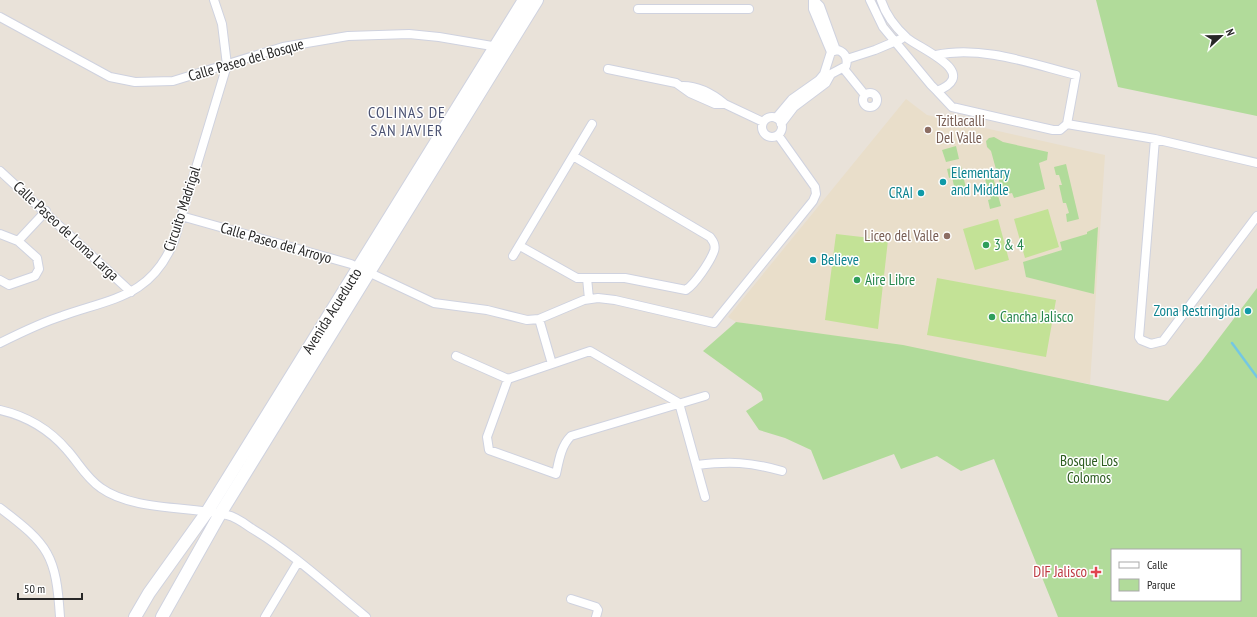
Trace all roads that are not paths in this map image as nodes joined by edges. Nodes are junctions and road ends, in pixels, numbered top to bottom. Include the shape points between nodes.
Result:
1 (214, 0) edge
2 (524, 0) edge
3 (537, 0) edge
4 (732, 0) edge
5 (814, 0) edge
6 (870, 0) edge
7 (881, 0) edge
8 (638, 9) dead end
9 (738, 9) junction
10 (750, 9) dead end
11 (0, 17) edge
12 (904, 34) junction
13 (895, 40) junction
14 (501, 49) junction
15 (833, 51) junction
16 (936, 55) junction
17 (846, 57) junction
18 (227, 65) junction
19 (844, 68) junction
20 (608, 69) dead end
21 (937, 91) junction
22 (865, 95) dead end
23 (779, 121) junction
24 (763, 122) junction
25 (592, 124) dead end
26 (1067, 124) junction
27 (778, 135) junction
28 (1155, 139) junction
29 (573, 156) junction
30 (1257, 163) edge
31 (0, 171) edge
32 (46, 211) junction
33 (181, 216) junction
34 (1257, 216) edge
35 (0, 234) edge
36 (18, 241) junction
37 (520, 246) junction
38 (514, 256) dead end
39 (364, 270) junction
40 (587, 278) junction
41 (0, 280) edge
42 (132, 292) junction
43 (589, 299) junction
44 (539, 319) junction
45 (0, 343) edge
46 (456, 356) dead end
47 (552, 364) junction
48 (508, 379) junction
49 (704, 396) dead end
50 (680, 403) junction
51 (0, 410) edge
52 (697, 465) junction
53 (782, 471) dead end
54 (705, 496) dead end
55 (0, 508) edge
56 (207, 512) junction
57 (220, 514) junction
58 (298, 562) junction
59 (571, 599) dead end
60 (597, 613) edge
61 (60, 617) edge
62 (135, 617) edge
63 (162, 617) edge
64 (265, 617) edge
65 (366, 617) edge

1 - 18 street, Circuito Madrigal via 222,24
2 - 14 main road, Avenida Acueducto
3 - 14 main road, Avenida Acueducto
4 - 9 street
5 - 15 street via 813,9
6 - 13 street via 883,27
7 - 12 street via 892,23
8 - 9 street
9 - 10 street
11 - 18 street, Calle Paseo del Bosque via 110,77 135,82 173,80
12 - 13 street
12 - 16 street
13 - 17 street
13 - 21 street
14 - 18 street, Calle Paseo del Bosque via 409,34 348,36 283,47
14 - 39 main road, Avenida Acueducto
15 - 17 street
15 - 23 street via 824,74 792,99
16 - 21 street via 950,67 953,75 946,87
16 - 26 street via 950,52 993,55 1076,75
17 - 19 street
18 - 33 street, Circuito Madrigal
19 - 22 street
19 - 23 street via 831,74 826,83
20 - 24 street via 693,86
21 - 26 street via 952,107 1054,130 1060,130
23 - 24 street via 771,117
23 - 27 street via 782,128
24 - 27 street via 762,127 766,135
25 - 29 street
26 - 28 street
27 - 43 street, Calle Paseo del Arroyo via 815,187 816,194 714,323 615,300
28 - 30 street
28 - 34 street via 1139,336 1141,340 1151,344 1163,341
29 - 37 street
29 - 40 street via 710,237 714,242 714,250 692,286 686,290 625,278
31 - 32 street, Calle Paseo de Loma Larga
32 - 36 street
32 - 42 street, Calle Paseo de Loma Larga
33 - 39 street, Calle Paseo del Arroyo
33 - 42 street, Circuito Madrigal via 166,258 155,274
35 - 36 street
36 - 41 street via 37,258 39,269 35,276 9,285
37 - 38 street
37 - 40 street via 577,278
39 - 44 street, Calle Paseo del Arroyo via 434,303 487,310 514,318
39 - 56 main road, Avenida Acueducto
39 - 57 main road, Avenida Acueducto
40 - 43 street
42 - 45 street, Circuito Madrigal via 51,319
43 - 44 street, Calle Paseo del Arroyo
44 - 47 street
46 - 48 street
47 - 48 street
47 - 50 street via 590,352
48 - 50 street via 487,437 489,450 556,474 561,453 571,436
49 - 50 street
50 - 52 street
51 - 56 street via 29,419 45,430 100,488 112,494 163,507
52 - 53 street via 727,462 756,464
52 - 54 street
55 - 61 street via 29,530 44,547 57,580
56 - 57 street
56 - 62 main road, Avenida Acueducto via 149,593
57 - 58 street via 229,515 260,533
57 - 63 main road, Avenida Acueducto
58 - 64 street
58 - 65 street
59 - 60 street via 596,607

